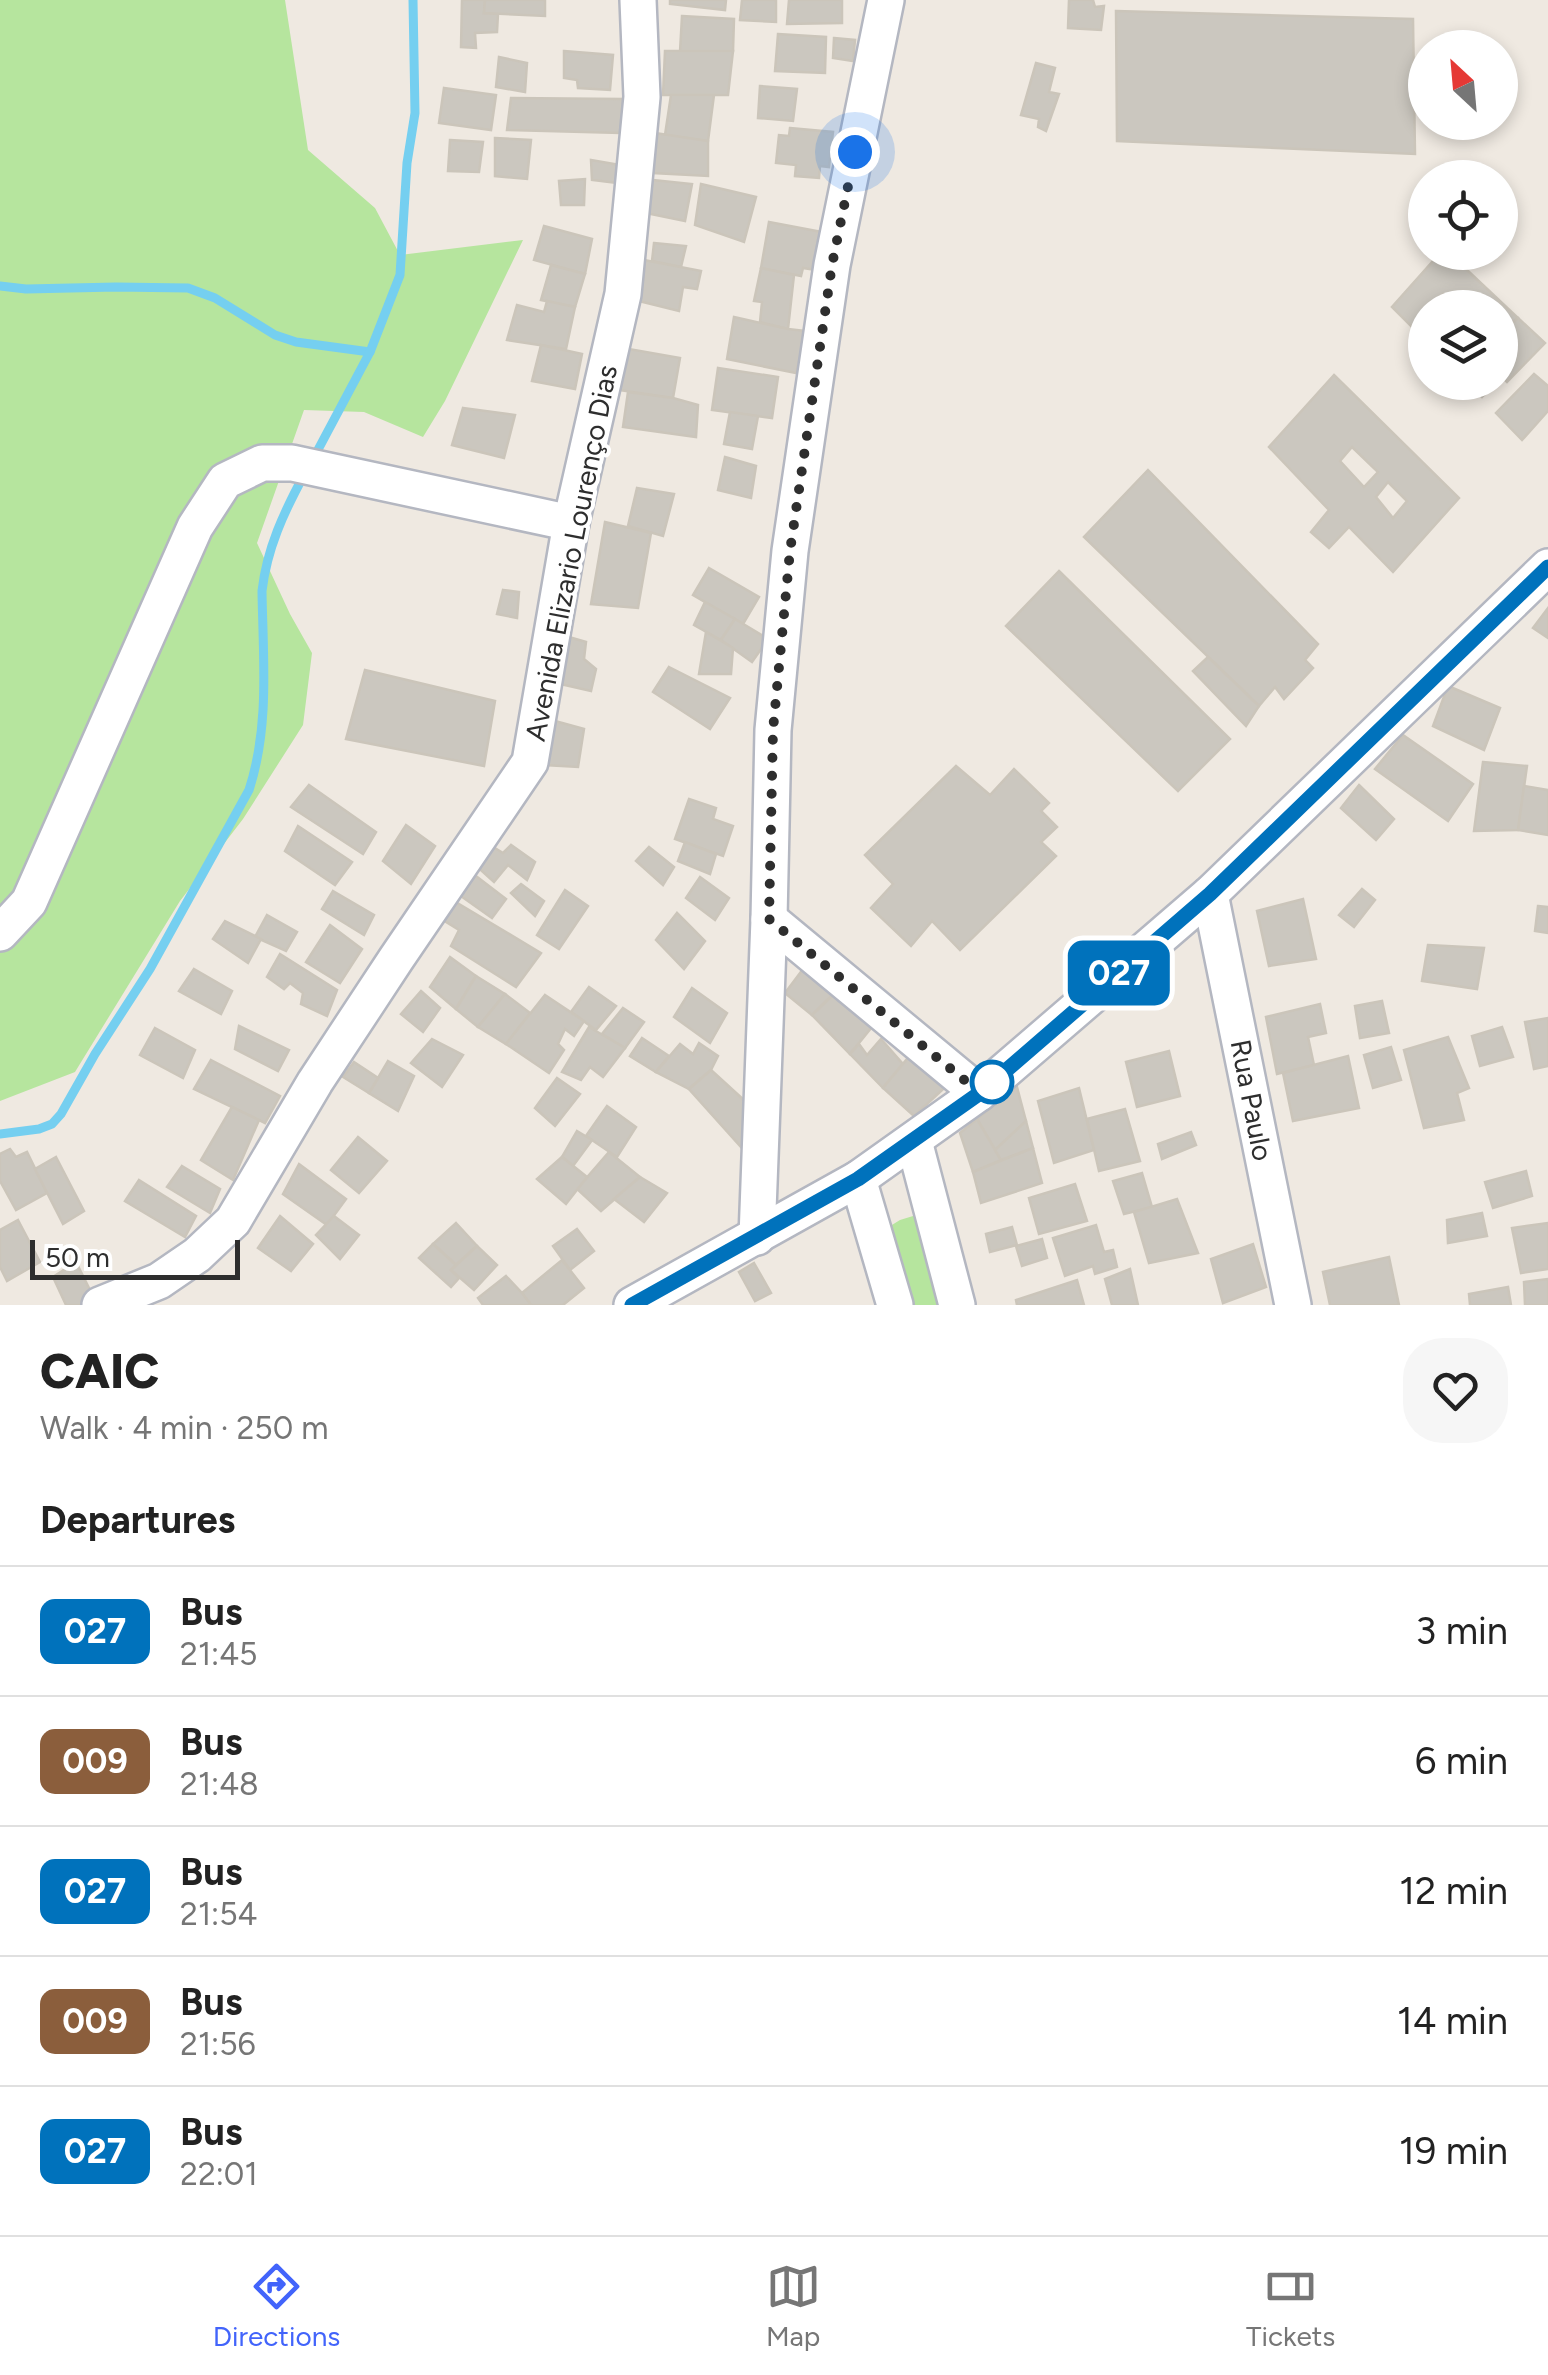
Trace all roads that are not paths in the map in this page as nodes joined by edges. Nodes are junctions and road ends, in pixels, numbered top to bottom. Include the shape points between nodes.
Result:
1 (638, 0) edge
2 (886, 0) edge
3 (571, 523) junction
4 (1548, 566) edge
5 (1210, 894) junction
6 (769, 919) junction
7 (0, 933) edge
8 (980, 1093) junction
9 (914, 1141) junction
10 (858, 1179) junction
11 (756, 1237) junction
12 (100, 1305) edge
13 (632, 1305) edge
14 (895, 1305) edge
15 (957, 1305) edge
16 (1294, 1305) edge

1 - 3 street, Avenida Elizario Lourenço Dias via 642,97 623,294
2 - 6 street via 832,265 790,551 773,730
3 - 7 street via 292,462 262,464 225,481 196,526 29,902
3 - 12 street, Avenida Elizario Lourenço Dias via 530,762 315,1082 233,1221 159,1281
4 - 5 street
5 - 8 street
5 - 16 street, Rua Paulo
6 - 8 street
6 - 11 street
8 - 9 street
9 - 10 street
9 - 15 street
10 - 11 street
10 - 14 street
11 - 13 street

